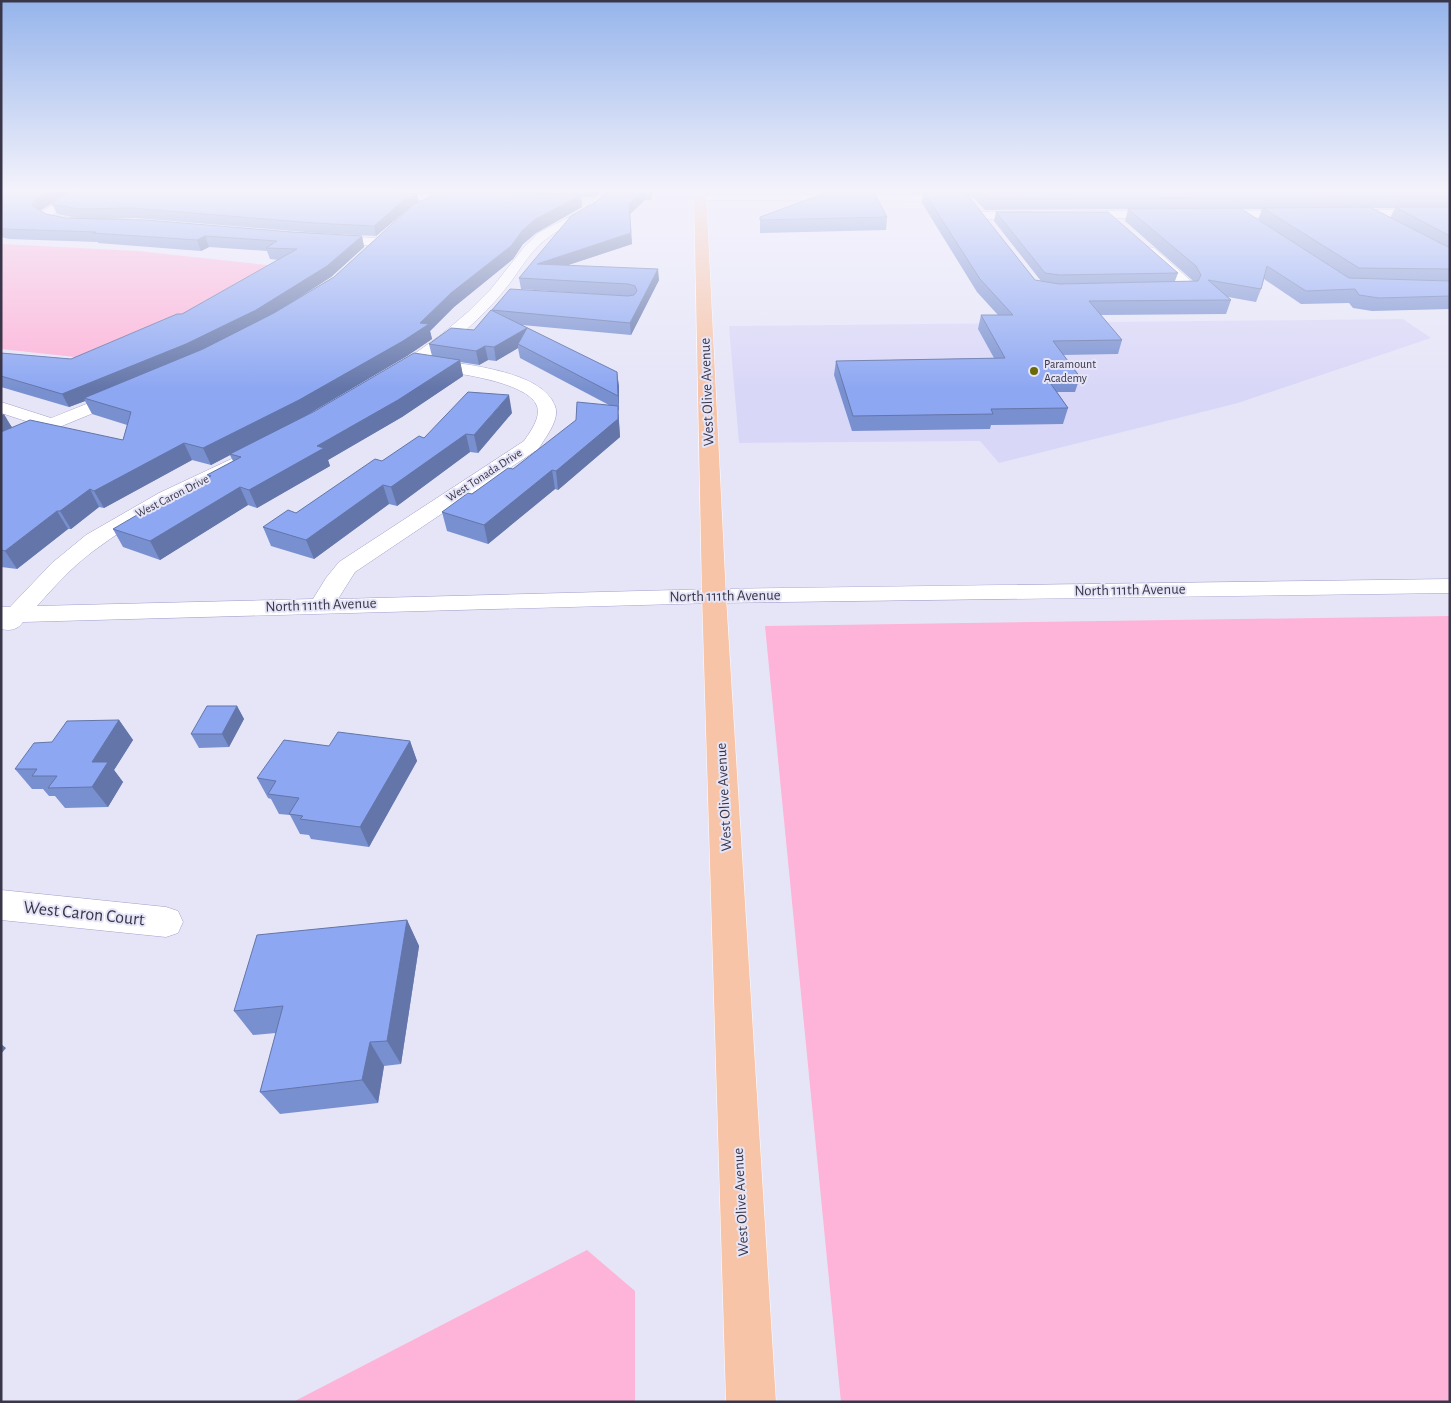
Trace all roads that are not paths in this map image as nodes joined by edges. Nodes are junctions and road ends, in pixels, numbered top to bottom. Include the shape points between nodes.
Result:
1 (523, 257) edge
2 (702, 257) edge
3 (1157, 257) edge
4 (1144, 290) edge
5 (494, 294) junction
6 (514, 295) edge
7 (414, 362) junction
8 (378, 384) edge
9 (134, 389) edge
10 (1, 407) edge
11 (52, 424) junction
12 (1, 445) edge
13 (259, 451) edge
14 (1450, 586) edge
15 (714, 596) junction
16 (322, 605) junction
17 (6, 620) edge
18 (1, 904) edge
19 (166, 922) dead end
20 (751, 1402) edge

1 - 5 street
2 - 15 main road, West Olive Avenue
3 - 4 street via 1188,289
5 - 6 street
5 - 7 street via 457,330
7 - 8 street
7 - 16 street, West Tonada Drive via 497,376 523,385 546,405 541,429 531,445 347,567
9 - 11 street
10 - 11 street
11 - 12 street
13 - 17 street, West Caron Drive via 121,522 92,541
14 - 15 street, North 111th Avenue
15 - 16 street, North 111th Avenue
15 - 20 main road, West Olive Avenue
16 - 17 street, North 111th Avenue
18 - 19 street, West Caron Court

